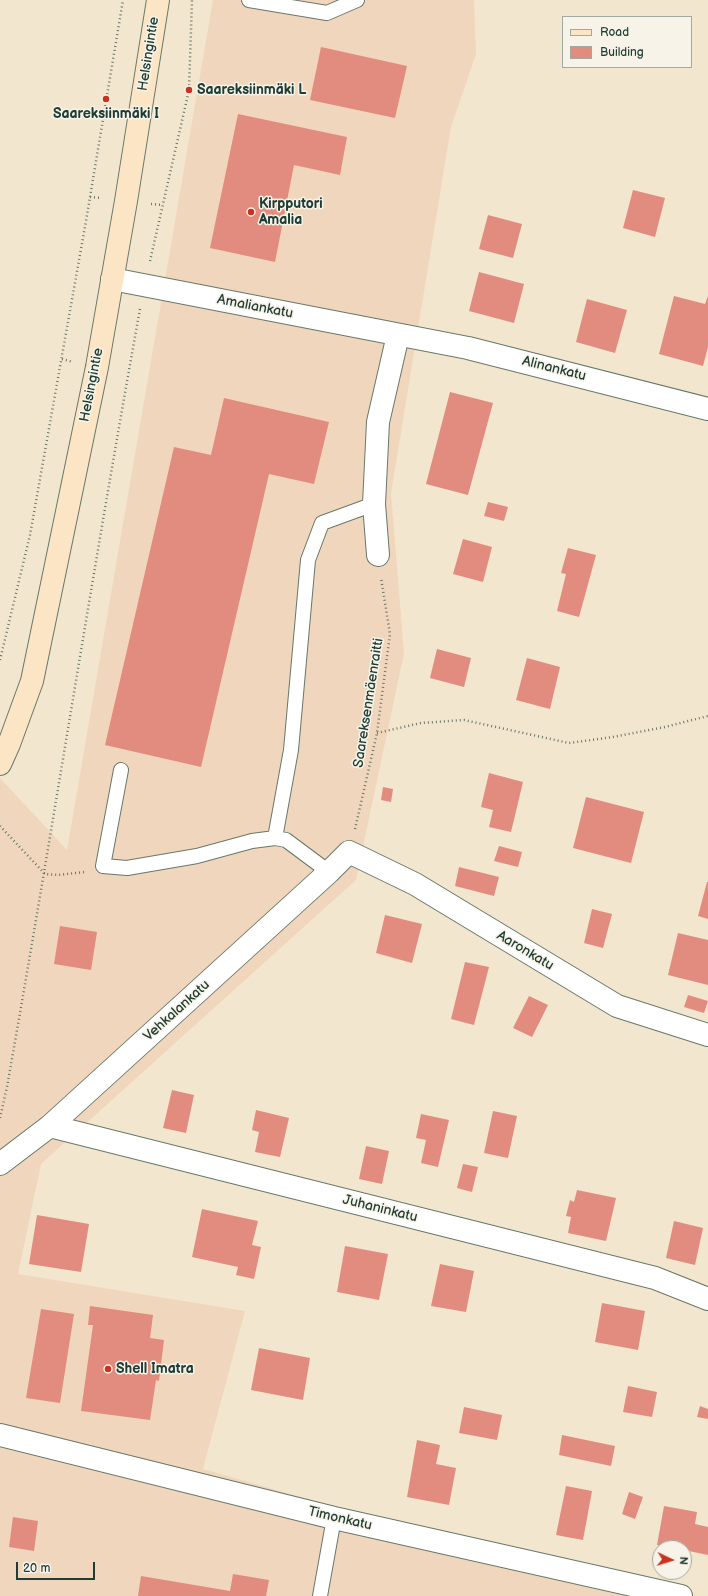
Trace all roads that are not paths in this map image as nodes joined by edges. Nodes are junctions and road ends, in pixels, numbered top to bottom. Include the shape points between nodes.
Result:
1 (158, 0) edge
2 (249, 0) edge
3 (358, 0) edge
4 (112, 279) junction
5 (398, 335) junction
6 (708, 409) edge
7 (374, 504) junction
8 (378, 555) road end
9 (0, 764) edge
10 (121, 770) dead end
11 (275, 838) junction
12 (349, 852) joint
13 (329, 872) junction
14 (708, 1034) edge
15 (50, 1126) junction
16 (0, 1164) edge
17 (708, 1299) edge
18 (0, 1435) edge
19 (334, 1518) junction
20 (320, 1596) edge
21 (681, 1596) edge

1 - 4 main road, Helsingintie
2 - 3 lane via 327,13
4 - 5 street, Amaliankatu
4 - 9 main road, Helsingintie via 97,367 32,681
5 - 6 street, Alinankatu via 468,348
5 - 7 street via 378,422
7 - 8 street
7 - 11 lane via 322,523 308,560 291,750
10 - 11 lane via 103,866 127,868 197,856 252,841
11 - 13 lane via 286,840
12 - 13 street, Vehkalankatu
12 - 14 street, Aaronkatu via 415,884 617,1006
13 - 15 street, Vehkalankatu
15 - 16 street, Vehkalankatu
15 - 17 street, Juhaninkatu via 655,1278
18 - 19 street, Timonkatu
19 - 20 lane
19 - 21 street, Timonkatu

